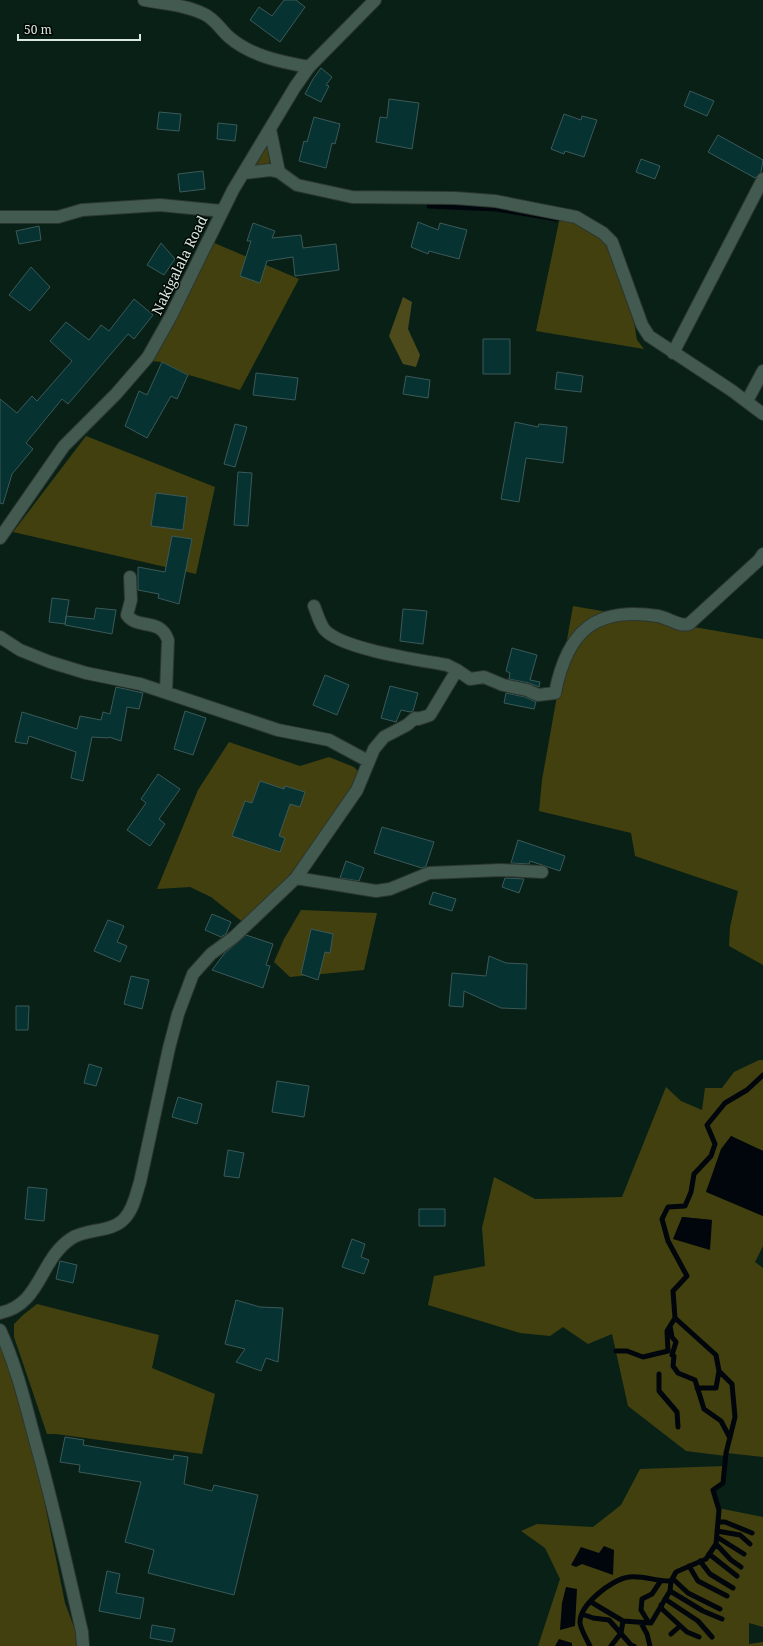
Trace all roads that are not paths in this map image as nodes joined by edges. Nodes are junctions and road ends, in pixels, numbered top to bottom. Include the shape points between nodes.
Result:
1 (144, 0) edge
2 (375, 0) edge
3 (187, 4) edge
4 (309, 67) junction
5 (270, 129) junction
6 (280, 172) junction
7 (244, 173) junction
8 (763, 179) edge
9 (222, 212) junction
10 (0, 217) edge
11 (673, 353) junction
12 (763, 371) edge
13 (747, 401) junction
14 (763, 414) edge
15 (0, 538) edge
16 (763, 554) edge
17 (130, 576) dead end
18 (314, 606) dead end
19 (0, 637) edge
20 (457, 670) junction
21 (166, 692) junction
22 (368, 761) junction
23 (542, 872) dead end
24 (296, 878) junction
25 (0, 1313) edge
26 (0, 1330) edge
27 (83, 1646) edge

1 - 3 street
2 - 4 street, Nakigalala Road
3 - 4 street via 209,16 228,37 248,49 274,60
4 - 5 street, Nakigalala Road
5 - 6 street
5 - 7 street, Nakigalala Road
6 - 7 street via 270,170
6 - 11 street via 297,185 352,197 495,201 576,217 603,233 612,242 645,330 653,340
7 - 9 street, Nakigalala Road
8 - 11 street
9 - 10 street via 160,205 82,210 58,217
9 - 15 street, Nakigalala Road via 148,357 116,394 64,446
11 - 13 street
12 - 13 street
13 - 14 street
16 - 20 street via 690,624 683,626 658,616 634,614 608,616 593,622 569,650 560,670 555,693 538,695 484,677 470,679
17 - 21 street via 131,600 127,615 131,620 160,628 168,640
18 - 20 street via 324,629 337,638 367,650 447,665
19 - 21 street via 20,650 50,662
20 - 22 street via 430,715 415,718 384,737
21 - 22 street via 278,730 328,740
22 - 24 street via 357,790
23 - 24 street via 501,870 429,873 390,889 376,891
24 - 25 street via 234,937 211,954 193,974 178,1014 140,1182 133,1207 126,1218 117,1225 72,1238 51,1258 28,1298 11,1310
26 - 27 street via 19,1380 52,1502

